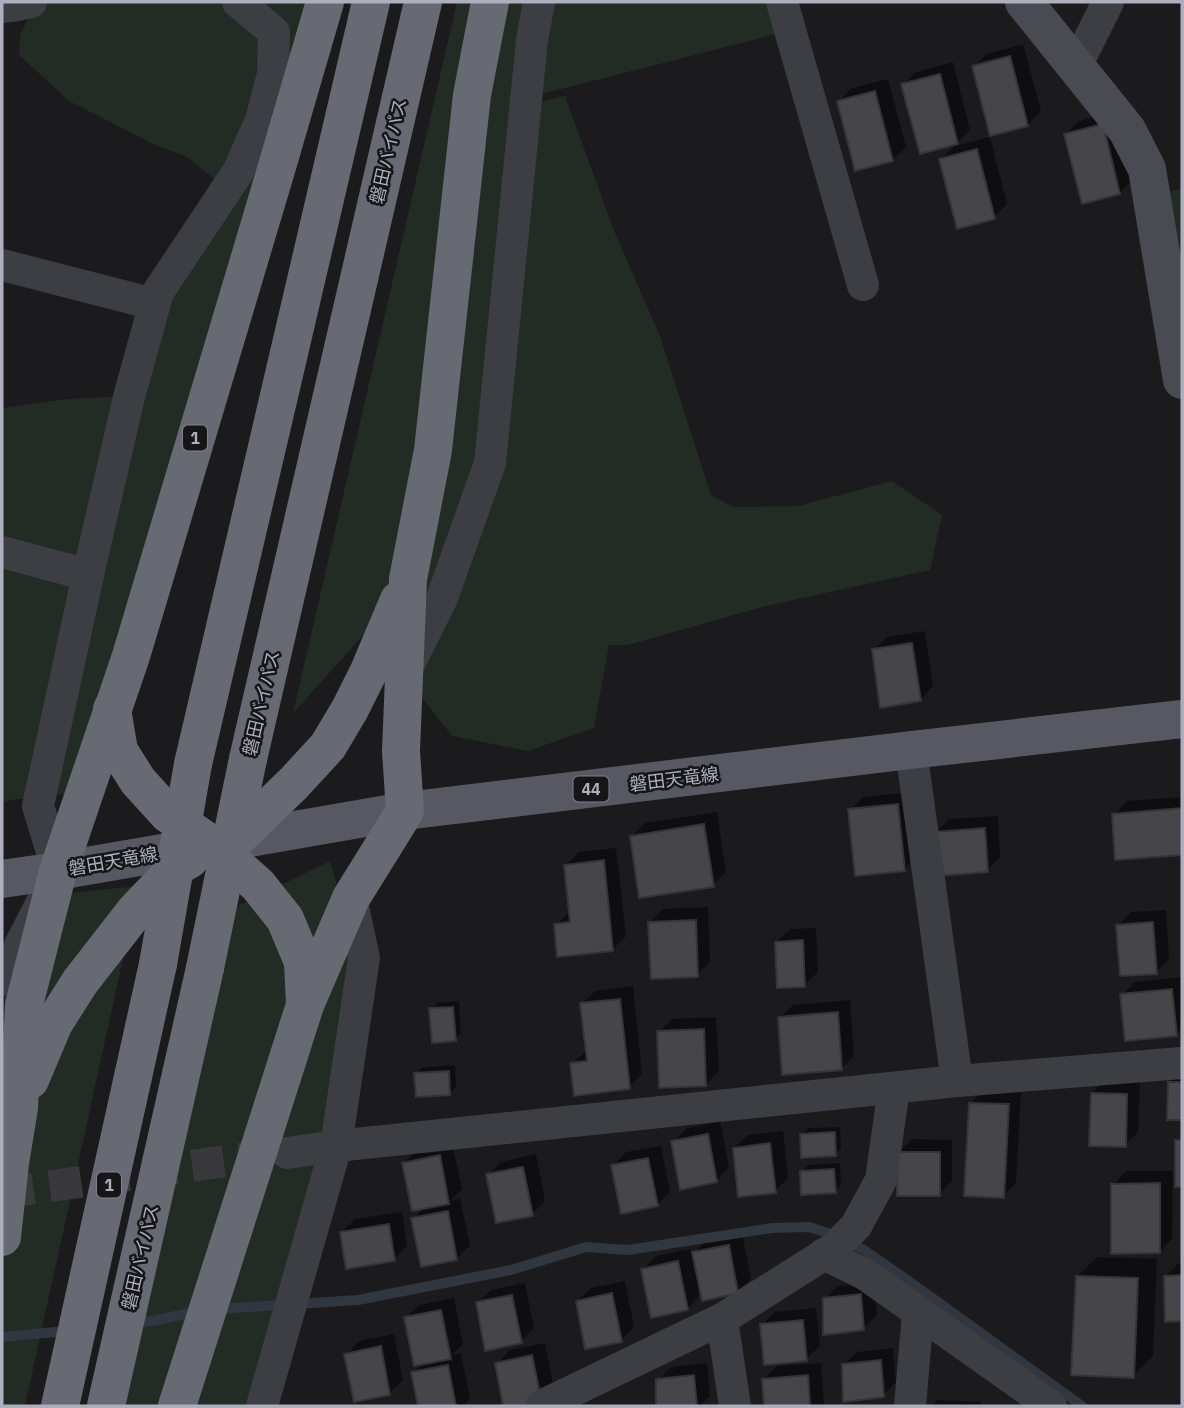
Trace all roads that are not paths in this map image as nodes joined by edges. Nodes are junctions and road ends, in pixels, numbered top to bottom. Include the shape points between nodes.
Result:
1 (31, 2) edge
2 (238, 2) edge
3 (325, 2) edge
4 (371, 2) edge
5 (423, 2) edge
6 (490, 2) edge
7 (539, 2) edge
8 (782, 2) edge
9 (1024, 2) edge
10 (1108, 2) edge
11 (2, 7) edge
12 (1076, 66) junction
13 (2, 265) edge
14 (863, 285) dead end
15 (155, 304) junction
16 (1182, 380) edge
17 (2, 552) edge
18 (88, 575) junction
19 (408, 579) junction
20 (404, 674) junction
21 (112, 709) junction
22 (1182, 719) edge
23 (911, 750) junction
24 (405, 811) junction
25 (223, 843) junction
26 (58, 871) junction
27 (2, 879) edge
28 (351, 898) junction
29 (2, 980) edge
30 (305, 1005) junction
31 (1182, 1063) edge
32 (957, 1081) junction
33 (894, 1088) junction
34 (19, 1108) junction
35 (336, 1146) junction
36 (288, 1153) tunnel mouth
37 (2, 1237) edge
38 (829, 1251) junction
39 (918, 1312) junction
40 (722, 1319) junction
41 (270, 1399) edge
42 (60, 1406) edge
43 (106, 1406) edge
44 (177, 1406) edge
45 (541, 1406) edge
46 (735, 1406) edge
47 (910, 1406) edge
48 (1051, 1406) edge

1 - 11 street
2 - 15 street via 274,32 273,75 261,120 237,172 158,292
3 - 21 highway, 1
4 - 42 highway, 1, bridge via 193,764 158,964
5 - 43 highway, 磐田バイパス, bridge via 248,760
6 - 19 highway via 472,95 433,450
7 - 20 street via 490,463 442,598
8 - 14 street
9 - 12 street
10 - 12 street
12 - 16 street via 1127,130 1147,169
13 - 15 street
15 - 18 street
17 - 18 street
18 - 26 street via 38,806
19 - 20 highway
19 - 25 highway via 369,671 328,746 294,783
20 - 24 highway via 401,751
21 - 25 highway via 120,751 138,781 168,814
21 - 26 highway, 1
22 - 23 main road, 磐田天竜線 / 44
23 - 24 main road, 磐田天竜線 / 44
23 - 32 street
24 - 25 main road, 磐田天竜線 / 44
24 - 28 highway
25 - 26 main road, 磐田天竜線 / 44
25 - 30 highway via 285,919 303,962
25 - 34 highway via 178,866 136,910 80,982 54,1023
26 - 27 main road, 磐田天竜線 / 44
26 - 29 street
26 - 34 highway, 1 via 24,1005
28 - 30 highway
28 - 35 street via 364,957
30 - 44 highway
31 - 32 street
32 - 33 street
33 - 35 street
33 - 38 street via 881,1180 856,1226
34 - 37 highway, 1
35 - 36 street
35 - 41 street
38 - 39 street
38 - 40 street
39 - 47 street
39 - 48 street
40 - 45 street
40 - 46 street

